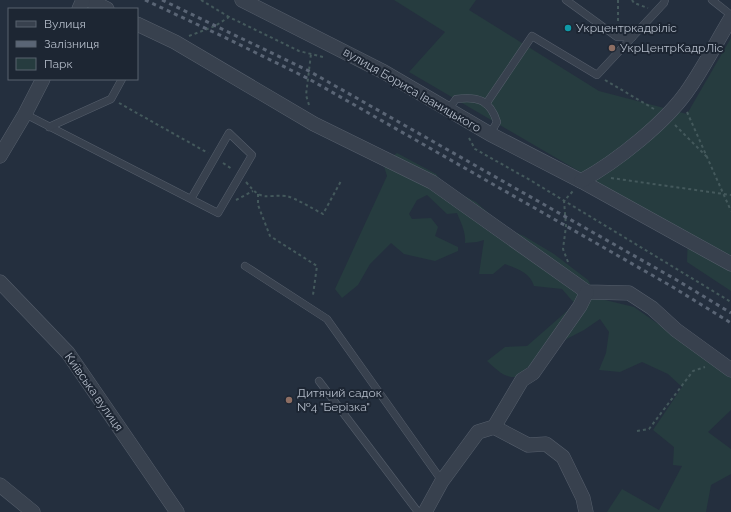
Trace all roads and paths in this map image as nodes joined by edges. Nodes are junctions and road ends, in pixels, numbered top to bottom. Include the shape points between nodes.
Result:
1 (89, 0) edge
2 (201, 0) edge
3 (242, 0) edge
4 (566, 0) edge
5 (618, 0) edge
6 (632, 0) edge
7 (665, 0) edge
8 (712, 0) edge
9 (105, 8) edge
10 (657, 11) junction
11 (731, 15) edge
12 (229, 17) junction
13 (731, 18) edge
14 (138, 24) edge
15 (617, 37) junction
16 (632, 37) junction
17 (175, 42) junction
18 (311, 54) junction
19 (326, 58) dead end
20 (597, 75) junction
21 (42, 80) edge
22 (121, 80) edge
23 (682, 98) junction
24 (111, 99) junction
25 (486, 104) junction
26 (448, 110) junction
27 (25, 114) junction
28 (666, 116) junction
29 (314, 124) junction
30 (49, 127) junction
31 (490, 134) junction
32 (468, 136) dead end
33 (4, 140) edge
34 (0, 156) edge
35 (215, 157) junction
36 (707, 157) junction
37 (240, 175) junction
38 (586, 179) junction
39 (341, 181) dead end
40 (258, 194) junction
41 (722, 194) junction
42 (731, 195) edge
43 (191, 198) junction
44 (564, 201) junction
45 (731, 211) edge
46 (569, 263) dead end
47 (731, 264) edge
48 (245, 266) dead end
49 (0, 282) edge
50 (587, 292) junction
51 (313, 295) dead end
52 (731, 302) edge
53 (719, 362) junction
54 (731, 370) edge
55 (319, 381) dead end
56 (494, 427) junction
57 (637, 431) dead end
58 (442, 481) junction
59 (0, 485) edge
60 (33, 512) edge
61 (177, 512) edge
62 (418, 512) edge
63 (425, 512) edge
64 (586, 512) edge

1 - 9 street
2 - 12 path
3 - 26 street, вулиця Бориса Іваницького via 384,72
4 - 15 lane
5 - 15 path
6 - 10 path
7 - 10 lane
8 - 11 lane
10 - 16 lane
12 - 17 path via 215,26
12 - 18 path via 299,51
13 - 23 street
14 - 17 street
15 - 16 lane
16 - 20 lane
17 - 29 street
18 - 19 path
18 - 29 path via 306,95
20 - 25 lane via 532,36
20 - 28 path
21 - 27 street
22 - 24 lane
23 - 28 street
23 - 36 path
24 - 30 lane
24 - 35 path
25 - 26 lane via 470,97 456,98
25 - 31 lane via 494,111 497,122
26 - 31 street, вулиця Бориса Іваницького
27 - 30 lane
27 - 33 street
28 - 36 path
28 - 38 street via 616,158
29 - 50 street via 432,182
30 - 43 lane
31 - 38 street, вулиця Бориса Іваницького
32 - 44 path via 475,149
33 - 34 street
35 - 37 path
35 - 37 lane via 229,133 252,155
35 - 43 lane
36 - 41 path
37 - 40 path
37 - 43 lane via 218,212
38 - 41 path via 627,179
38 - 44 path
38 - 47 street, вулиця Бориса Іваницького
39 - 40 path via 323,214 287,196 264,198
40 - 51 path via 258,205 270,236 317,266
41 - 42 path
41 - 45 path
44 - 46 path via 566,226 563,249
44 - 52 path
48 - 58 lane via 327,319
49 - 61 street, Київська вулиця via 68,353
50 - 53 street via 629,293 652,308 676,330
50 - 56 street via 533,373 522,380
53 - 54 street
53 - 57 path via 693,372 648,429
55 - 62 lane
56 - 58 street via 478,432
56 - 64 street via 528,445 546,444 563,457 583,498
58 - 63 street
59 - 60 street

